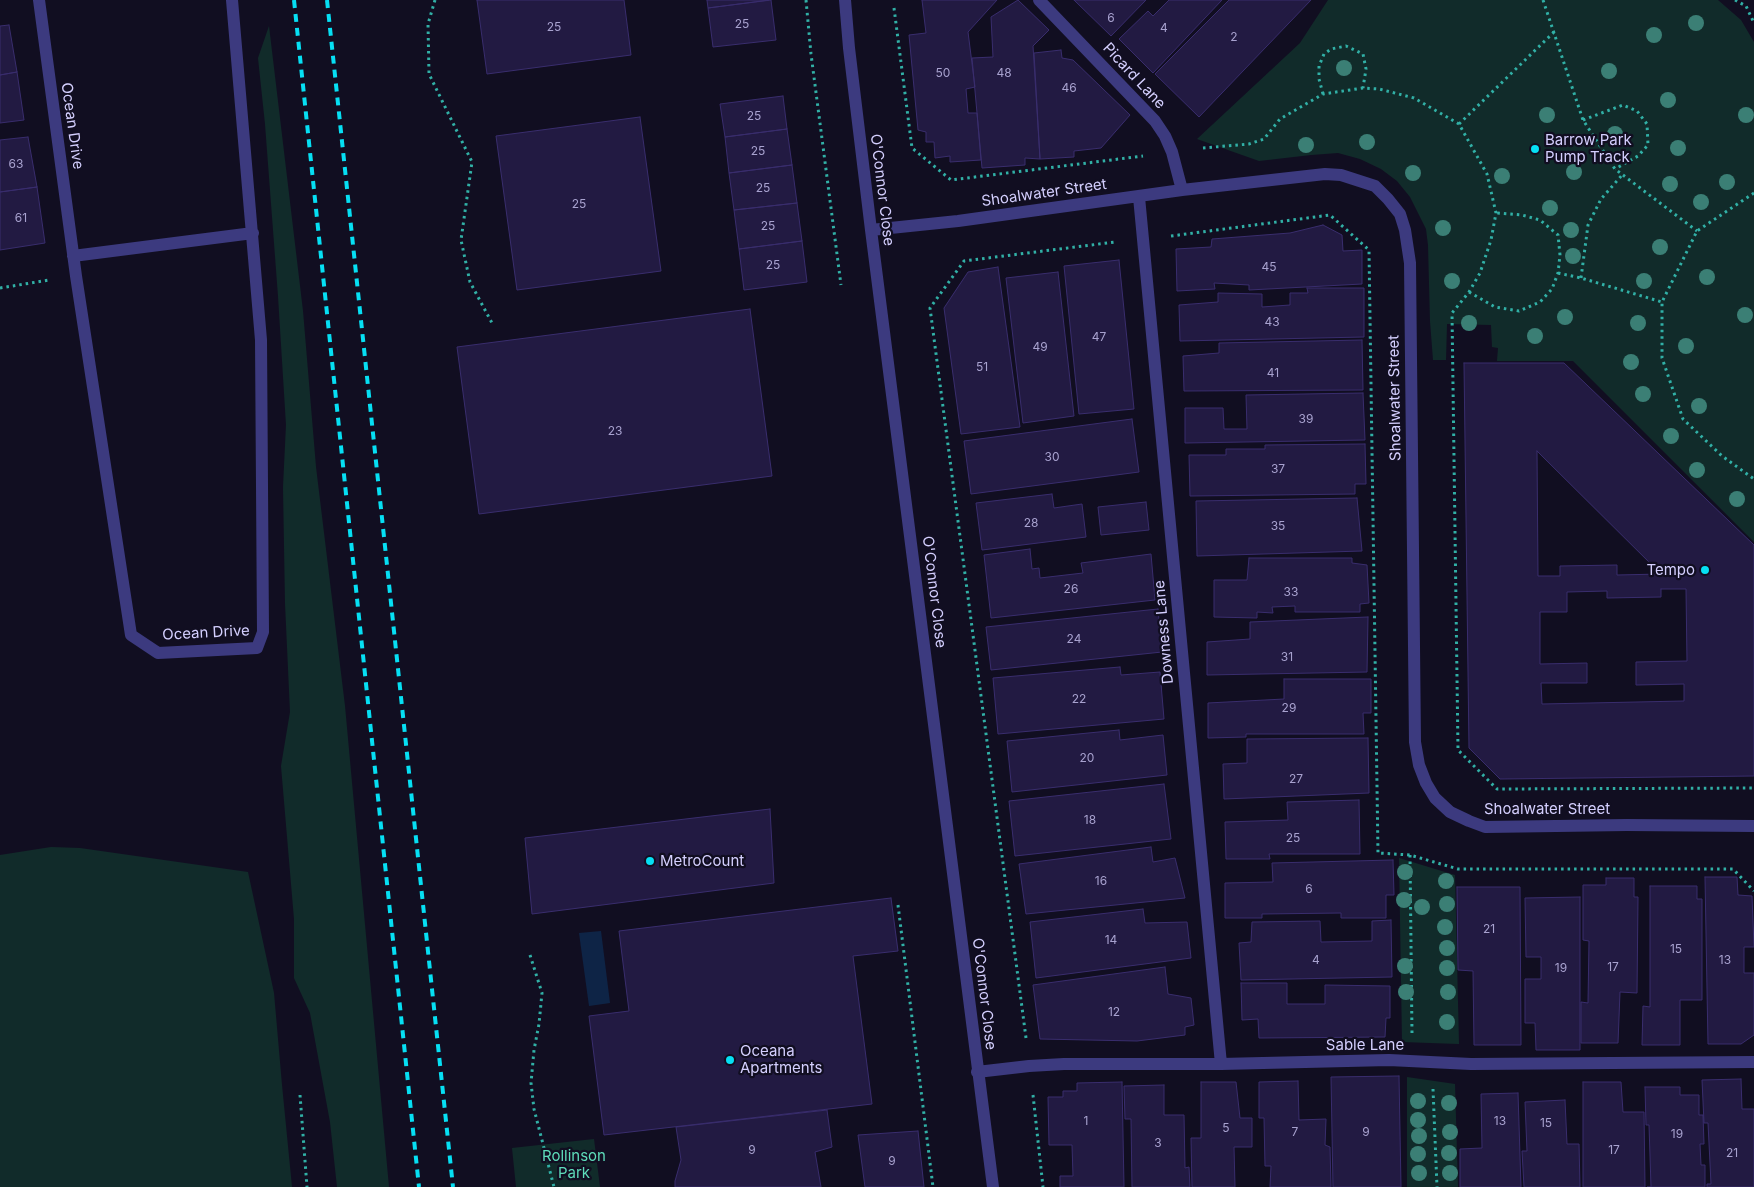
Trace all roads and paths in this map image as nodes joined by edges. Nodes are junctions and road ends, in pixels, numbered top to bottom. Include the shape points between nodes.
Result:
1 (39, 0) edge
2 (232, 0) edge
3 (435, 0) edge
4 (806, 0) edge
5 (845, 0) edge
6 (1039, 0) edge
7 (1543, 0) edge
8 (1736, 0) edge
9 (894, 8) dead end
10 (1754, 23) edge
11 (1554, 32) junction
12 (1362, 88) junction
13 (1323, 94) junction
14 (1582, 120) junction
15 (1459, 124) junction
16 (1203, 148) dead end
17 (1144, 156) dead end
18 (1616, 169) junction
19 (1623, 174) junction
20 (1182, 190) junction
21 (1754, 193) edge
22 (1139, 197) junction
23 (1496, 213) junction
24 (871, 230) junction
25 (1697, 231) junction
26 (253, 233) junction
27 (1116, 242) dead end
28 (73, 256) junction
29 (1558, 273) junction
30 (76, 276) junction
31 (1581, 278) junction
32 (841, 284) dead end
33 (0, 288) edge
34 (1469, 292) junction
35 (1662, 302) junction
36 (492, 323) dead end
37 (1754, 479) edge
38 (1754, 788) edge
39 (1754, 826) edge
40 (1410, 855) dead end
41 (898, 905) dead end
42 (530, 955) dead end
43 (1026, 1042) dead end
44 (1412, 1043) dead end
45 (1754, 1062) edge
46 (1221, 1064) junction
47 (977, 1072) junction
48 (1433, 1083) dead end
49 (300, 1095) dead end
50 (1033, 1095) dead end
51 (307, 1187) edge
52 (554, 1187) edge
53 (933, 1187) edge
54 (993, 1187) edge
55 (1043, 1187) edge
56 (1437, 1187) edge

1 - 28 street, Ocean Drive
2 - 26 street, Ocean Drive
3 - 36 path via 428,24 429,74 472,162 461,240 470,282
4 - 32 path
5 - 24 street, O'Connor Close
6 - 20 street, Picard Lane via 1155,121 1172,152
7 - 11 path
8 - 10 path via 1746,6
9 - 17 path via 912,148 951,180
11 - 14 path
11 - 15 path
12 - 13 path
12 - 13 path via 1366,70 1362,54 1346,46 1324,54 1319,66
12 - 15 path via 1414,98
13 - 16 path via 1280,119 1264,138 1249,144
14 - 18 path
14 - 18 path via 1623,105 1637,110 1647,124 1648,145 1638,156
15 - 23 path via 1487,174
18 - 19 path
19 - 25 path
19 - 31 path via 1601,199 1588,225
20 - 22 street, Shoalwater Street
20 - 39 street, Shoalwater Street via 1324,174 1341,175 1375,186 1400,214 1410,263 1415,742 1419,765 1435,798 1450,812 1485,827
21 - 25 path
22 - 24 street, Shoalwater Street
22 - 46 street, Downess Lane
23 - 29 path via 1540,220 1558,235
23 - 34 path via 1480,273
24 - 47 street, O'Connor Close
25 - 35 path
26 - 28 street
26 - 30 street, Ocean Drive via 261,340 263,632 257,648 158,653 131,635
27 - 43 path via 964,261 930,308
28 - 30 street, Ocean Drive
29 - 31 path
29 - 34 path via 1552,289 1540,302 1519,311 1495,308
30 - 33 path
31 - 35 path
34 - 38 path via 1452,313 1458,750 1497,788
35 - 37 path via 1662,358 1683,419 1722,456
40 - 44 path
41 - 53 path
42 - 52 path via 542,993 531,1083 534,1109
45 - 46 street, Sable Lane via 1471,1064 1389,1060
46 - 47 street, Sable Lane via 1064,1064
47 - 54 street, O'Connor Close
48 - 56 path
49 - 51 path
50 - 55 path

